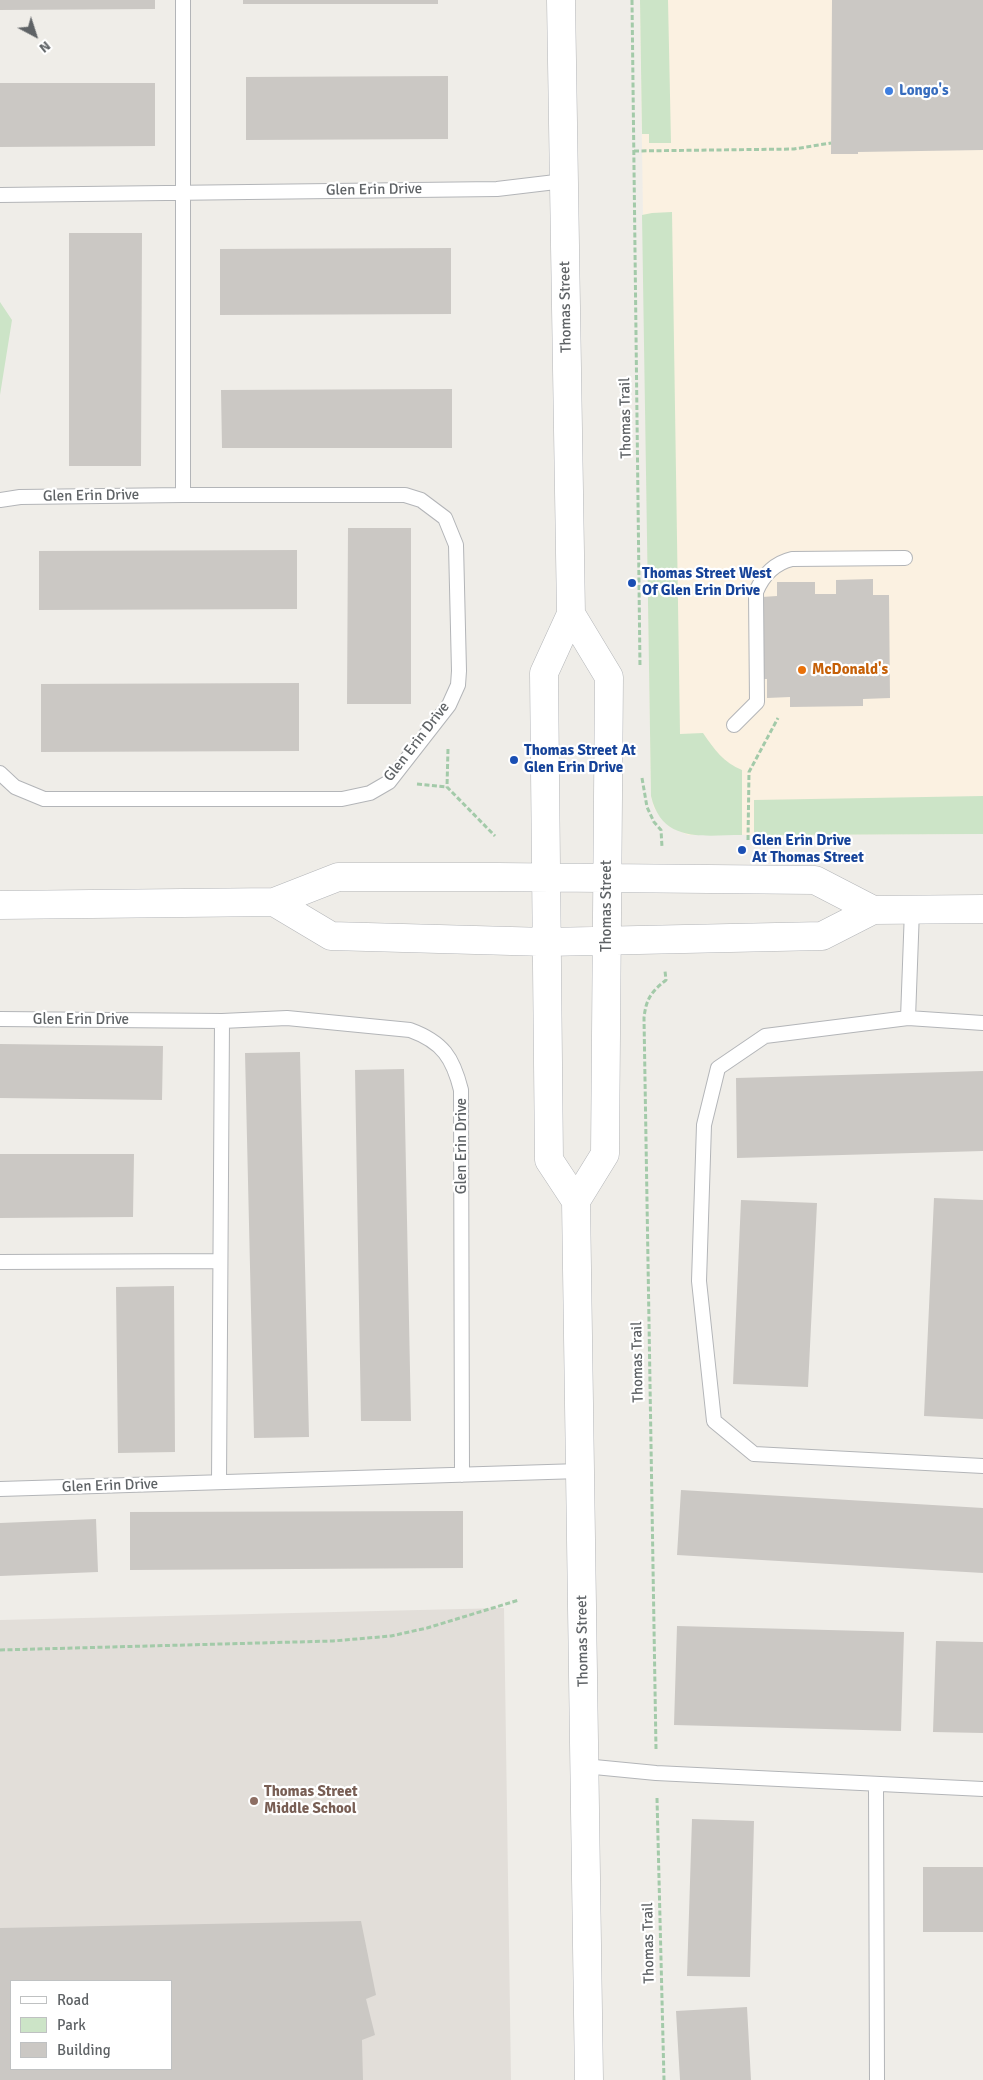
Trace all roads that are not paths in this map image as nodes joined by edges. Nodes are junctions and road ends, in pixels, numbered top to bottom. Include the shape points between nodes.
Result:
1 (183, 0) edge
2 (561, 0) edge
3 (564, 182) junction
4 (182, 193) junction
5 (0, 196) edge
6 (182, 494) junction
7 (0, 500) edge
8 (906, 558) dead end
9 (571, 614) junction
10 (734, 725) dead end
11 (0, 773) edge
12 (547, 878) junction
13 (607, 878) junction
14 (274, 902) junction
15 (0, 905) edge
16 (983, 909) edge
17 (873, 910) junction
18 (912, 910) junction
19 (606, 941) junction
20 (547, 942) junction
21 (908, 1018) junction
22 (0, 1019) edge
23 (222, 1021) junction
24 (983, 1023) edge
25 (576, 1201) junction
26 (220, 1261) junction
27 (0, 1262) edge
28 (983, 1466) edge
29 (580, 1471) junction
30 (462, 1475) junction
31 (219, 1482) junction
32 (0, 1489) edge
33 (584, 1766) junction
34 (876, 1784) junction
35 (983, 1788) edge
36 (589, 2080) edge
37 (877, 2080) edge

1 - 4 lane
2 - 3 street, Thomas Street
3 - 4 lane, Glen Erin Drive via 497,189
3 - 9 street, Thomas Street
4 - 5 lane, Glen Erin Drive
4 - 6 lane
6 - 7 lane, Glen Erin Drive
6 - 11 lane, Glen Erin Drive via 405,495 433,508 445,518 456,545 459,671 458,685 449,705 389,782 370,793 342,799 44,799 15,788
8 - 10 lane via 792,559 776,565 761,581 756,592 757,702
9 - 12 street, Thomas Street via 544,673
9 - 13 street, Thomas Street via 609,677
12 - 13 street
12 - 14 street via 338,876
12 - 20 street, Thomas Street
13 - 17 street via 815,880
13 - 19 street, Thomas Street
14 - 15 street
14 - 20 street via 330,936
16 - 18 street
17 - 18 street
17 - 19 street via 822,936
18 - 21 lane
19 - 20 street
19 - 25 street, Thomas Street via 605,1154
20 - 25 street, Thomas Street via 549,1160
21 - 24 lane
21 - 28 lane via 765,1036 718,1068 704,1125 700,1281 714,1421 754,1454
22 - 23 lane, Glen Erin Drive
23 - 26 lane
23 - 30 lane, Glen Erin Drive via 287,1018 410,1030 426,1035 442,1048 455,1066 462,1090
25 - 29 street, Thomas Street
26 - 27 lane
26 - 31 lane
29 - 30 lane, Glen Erin Drive
29 - 33 street, Thomas Street
30 - 31 lane, Glen Erin Drive
31 - 32 lane, Glen Erin Drive
33 - 34 lane via 656,1773
33 - 36 street, Thomas Street
34 - 35 lane
34 - 37 lane

